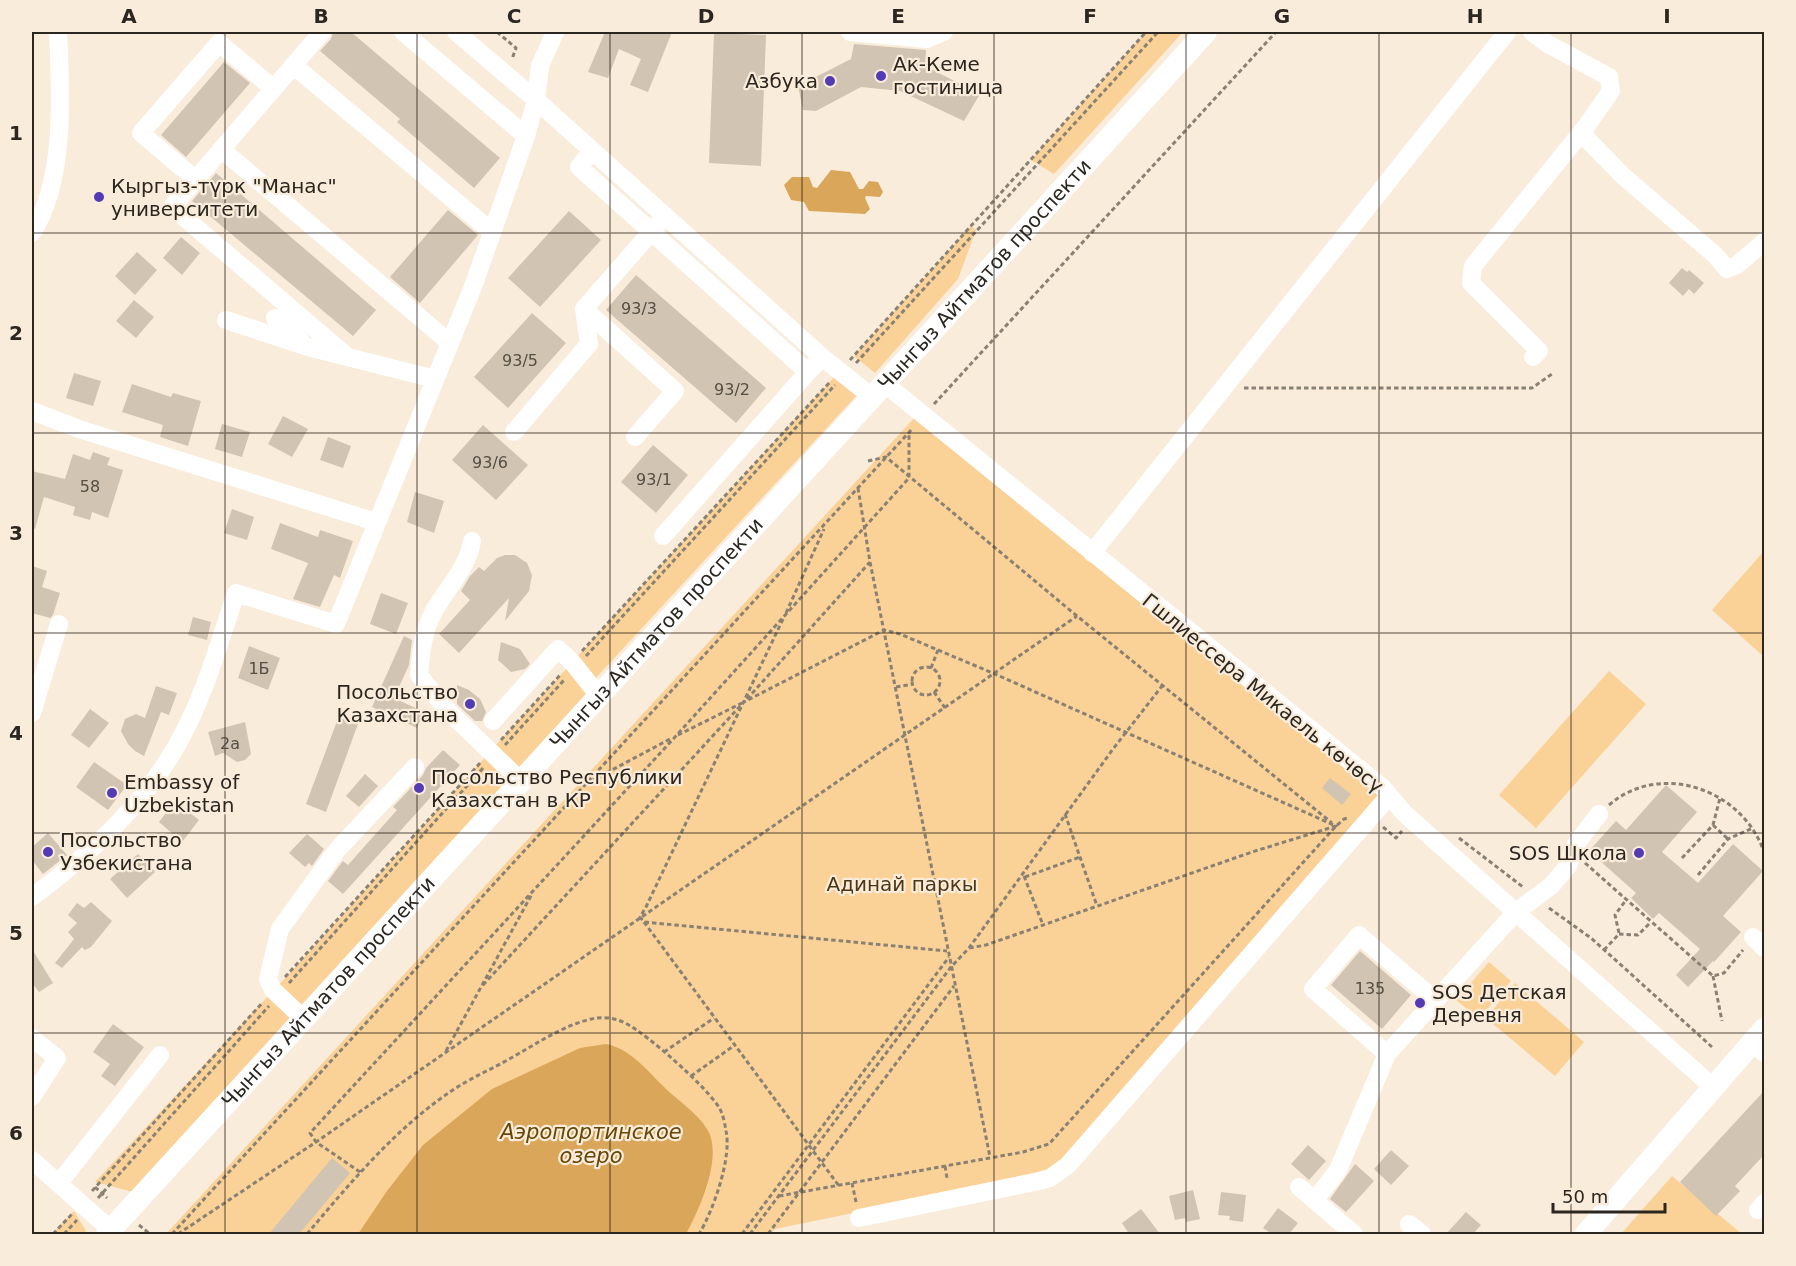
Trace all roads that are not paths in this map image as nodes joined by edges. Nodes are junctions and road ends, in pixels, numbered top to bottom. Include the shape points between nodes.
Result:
1 (58, 32) edge
2 (322, 32) edge
3 (403, 32) edge
4 (456, 32) edge
5 (555, 32) edge
6 (850, 32) edge
7 (944, 32) edge
8 (1206, 32) edge
9 (1507, 32) edge
10 (1532, 32) edge
11 (293, 64) junction
12 (273, 88) junction
13 (536, 100) junction
14 (1585, 128) junction
15 (526, 136) junction
16 (221, 150) junction
17 (592, 151) junction
18 (195, 179) junction
19 (665, 215) junction
20 (492, 232) junction
21 (651, 232) junction
22 (32, 233) edge
23 (1761, 251) edge
24 (584, 309) junction
25 (275, 318) dead end
26 (226, 320) dead end
27 (450, 343) junction
28 (309, 347) junction
29 (822, 357) junction
30 (1533, 357) dead end
31 (350, 358) junction
32 (808, 372) junction
33 (435, 379) junction
34 (878, 390) junction
35 (32, 411) edge
36 (514, 432) dead end
37 (635, 437) dead end
38 (376, 522) junction
39 (663, 536) dead end
40 (472, 541) dead end
41 (1092, 554) junction
42 (59, 624) dead end
43 (598, 696) junction
44 (32, 713) edge
45 (493, 721) dead end
46 (415, 767) dead end
47 (521, 781) junction
48 (1389, 796) junction
49 (1599, 814) road end
50 (32, 897) edge
51 (1516, 912) junction
52 (1435, 1000) junction
53 (303, 1018) junction
54 (32, 1038) edge
55 (1760, 1041) edge
56 (1387, 1054) junction
57 (160, 1055) dead end
58 (1713, 1088) junction
59 (32, 1097) edge
60 (32, 1160) edge
61 (59, 1183) junction
62 (1299, 1186) dead end
63 (1315, 1200) junction
64 (859, 1218) dead end
65 (109, 1232) edge
66 (1354, 1234) edge
67 (1586, 1234) edge

1 - 22 street via 61,97 56,156 47,198
2 - 11 street
3 - 15 street
4 - 13 street, Гшлиессера Микаель көчөсү
5 - 13 street via 540,66
6 - 7 street via 927,39
8 - 34 main road, Чынгыз Айтматов проспекти
9 - 41 street
10 - 14 street via 1609,77 1611,91
11 - 12 street
11 - 20 street
12 - 16 street
12 - 18 street via 219,43 141,133
13 - 15 street
13 - 17 street, Гшлиессера Микаель көчөсү
14 - 23 street via 1585,137 1622,175 1727,269
14 - 30 street via 1473,266 1471,283 1539,351
15 - 20 street
16 - 18 street
16 - 27 street
17 - 19 street, Гшлиессера Микаель көчөсү
17 - 21 street via 579,167
18 - 31 street via 171,207
19 - 21 street
19 - 29 street, Гшлиессера Микаель көчөсү
20 - 27 street
21 - 24 street
21 - 32 street
24 - 36 street via 589,344
24 - 37 street via 675,391
25 - 28 street
26 - 28 street
27 - 33 street
28 - 31 street
29 - 32 street
29 - 34 street, Гшлиессера Микаель көчөсү via 842,374
31 - 33 street
32 - 39 street
33 - 38 street
34 - 41 street, Гшлиессера Микаель көчөсү
34 - 43 main road, Чынгыз Айтматов проспекти
35 - 38 street
38 - 50 street via 336,624 236,593 202,694 169,758 125,815 94,847
40 - 47 street via 470,555 433,613 422,642 419,675 446,709
41 - 48 street, Гшлиессера Микаель көчөсү
42 - 44 street
43 - 45 street via 558,649
43 - 47 main road, Чынгыз Айтматов проспекти
46 - 53 street via 337,850 280,929 268,979 276,993
47 - 53 main road, Чынгыз Айтматов проспекти
48 - 51 street, Гшлиессера Микаель көчөсү
48 - 64 street via 1068,1165 1039,1181
49 - 51 street via 1576,844 1568,866 1551,886
51 - 52 street
51 - 58 street, Гшлиессера Микаель көчөсү
52 - 56 street
52 - 56 street via 1359,935 1313,989
53 - 65 main road, Чынгыз Айтматов проспекти
54 - 59 street via 57,1058
55 - 58 main road
56 - 63 street via 1338,1170
57 - 61 street
58 - 67 main road
60 - 61 street
61 - 65 street
62 - 63 street
63 - 66 street

